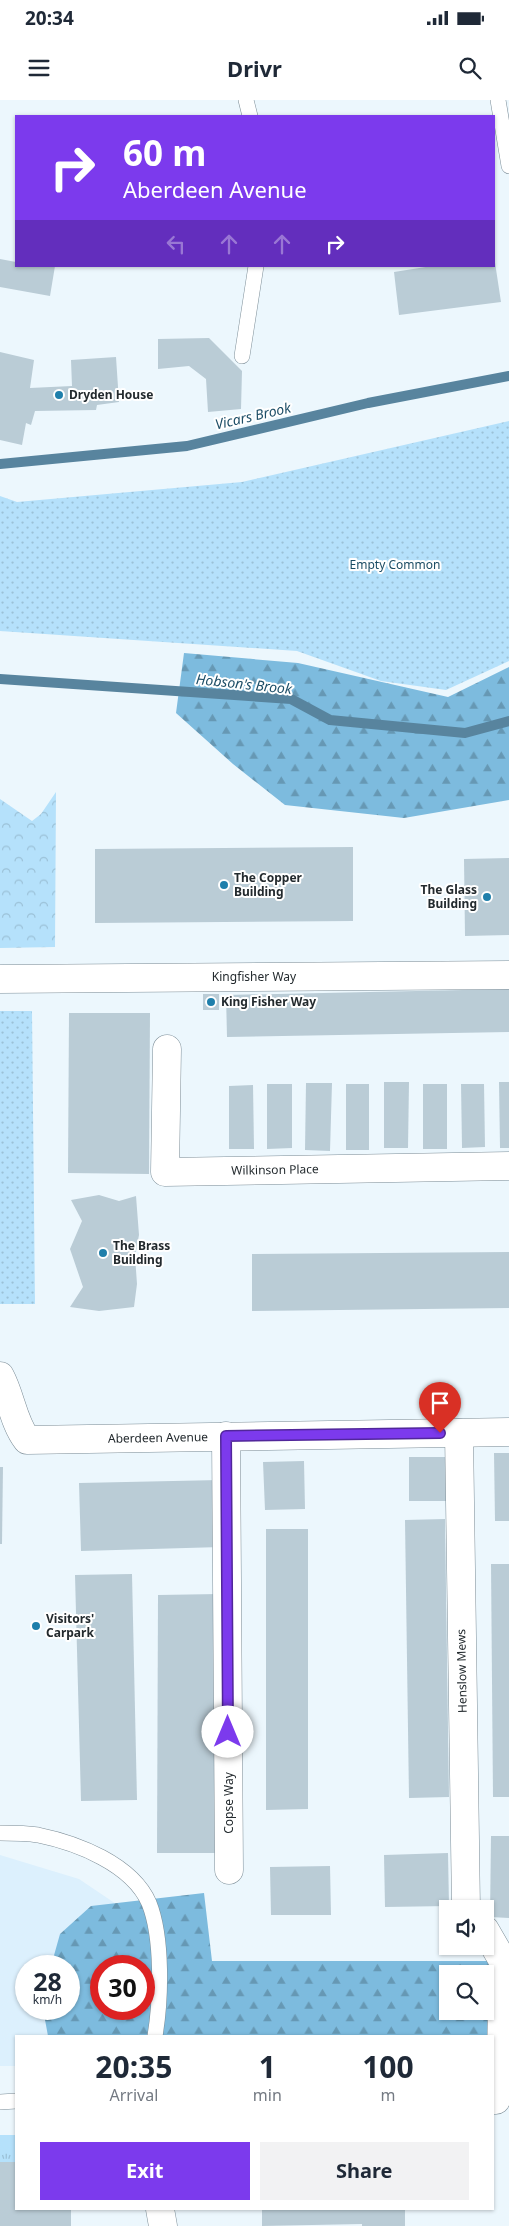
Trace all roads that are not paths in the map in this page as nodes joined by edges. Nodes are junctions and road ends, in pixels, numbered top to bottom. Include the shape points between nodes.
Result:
1 (246, 100) edge
2 (498, 100) edge
3 (250, 115) edge
4 (509, 166) edge
5 (256, 267) edge
6 (242, 356) dead end
7 (509, 975) edge
8 (0, 980) edge
9 (167, 1049) dead end
10 (509, 1166) edge
11 (0, 1376) edge
12 (509, 1432) edge
13 (459, 1433) junction
14 (226, 1436) junction
15 (0, 1833) edge
16 (229, 1870) dead end
17 (466, 1900) edge
18 (509, 1928) edge
19 (494, 1929) edge
20 (494, 1945) edge
21 (155, 2035) edge
22 (499, 2100) edge
23 (15, 2101) edge
24 (0, 2102) edge
25 (160, 2210) edge
26 (163, 2226) edge

1 - 3 lane
2 - 4 lane
5 - 6 lane
7 - 8 street, Kingfisher Way
9 - 10 street, Wilkinson Place via 165,1172
11 - 14 street, Aberdeen Avenue via 27,1440
12 - 13 street, Aberdeen Avenue
13 - 14 street, Aberdeen Avenue
13 - 17 street, Henslow Mews
14 - 16 street, Copse Way
15 - 21 lane via 38,1835 85,1850 132,1878 149,1903 158,1940 160,2007
18 - 19 street
20 - 22 street via 503,1961
23 - 24 lane
25 - 26 street

